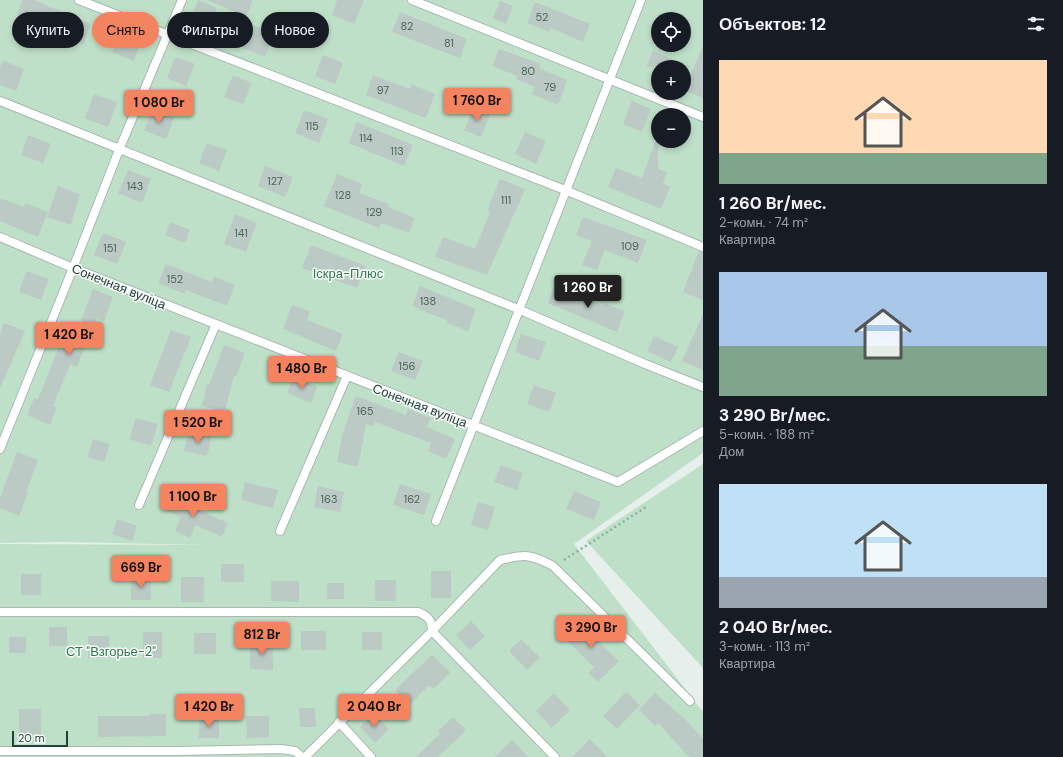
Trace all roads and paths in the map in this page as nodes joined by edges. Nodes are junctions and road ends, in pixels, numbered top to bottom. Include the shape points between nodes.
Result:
1 (79, 0) edge
2 (182, 0) edge
3 (412, 0) edge
4 (641, 0) edge
5 (177, 12) edge
6 (167, 35) edge
7 (167, 37) edge
8 (201, 48) edge
9 (610, 79) junction
10 (0, 101) edge
11 (703, 117) edge
12 (119, 150) junction
13 (565, 190) junction
14 (0, 237) edge
15 (703, 247) edge
16 (73, 268) junction
17 (518, 309) junction
18 (216, 324) junction
19 (346, 376) junction
20 (703, 387) edge
21 (474, 426) junction
22 (703, 431) edge
23 (0, 450) edge
24 (138, 505) dead end
25 (646, 507) dead end
26 (436, 521) dead end
27 (280, 531) dead end
28 (553, 566) junction
29 (0, 612) edge
30 (432, 631) junction
31 (690, 701) dead end
32 (339, 722) junction
33 (0, 751) edge
34 (302, 757) edge
35 (305, 757) edge
36 (371, 757) edge
37 (555, 757) edge

1 - 6 lane
2 - 5 lane
3 - 9 lane
4 - 9 lane
7 - 12 lane
8 - 13 lane
9 - 11 lane
9 - 13 lane
10 - 12 lane
12 - 16 lane
12 - 17 lane
13 - 15 lane
13 - 17 lane
14 - 16 lane, Сонечная вуліца
16 - 18 lane, Сонечная вуліца
16 - 23 lane
17 - 20 lane
17 - 21 lane
18 - 19 lane, Сонечная вуліца
18 - 24 lane
19 - 21 lane, Сонечная вуліца
19 - 27 lane
21 - 22 lane, Сонечная вуліца via 618,482
21 - 26 lane
25 - 28 path
28 - 30 lane via 534,556 515,556 500,560
28 - 31 lane
29 - 30 lane via 418,612 426,615 432,622
30 - 32 lane
30 - 37 lane
32 - 35 lane
32 - 36 lane
33 - 34 lane via 281,749 295,751

